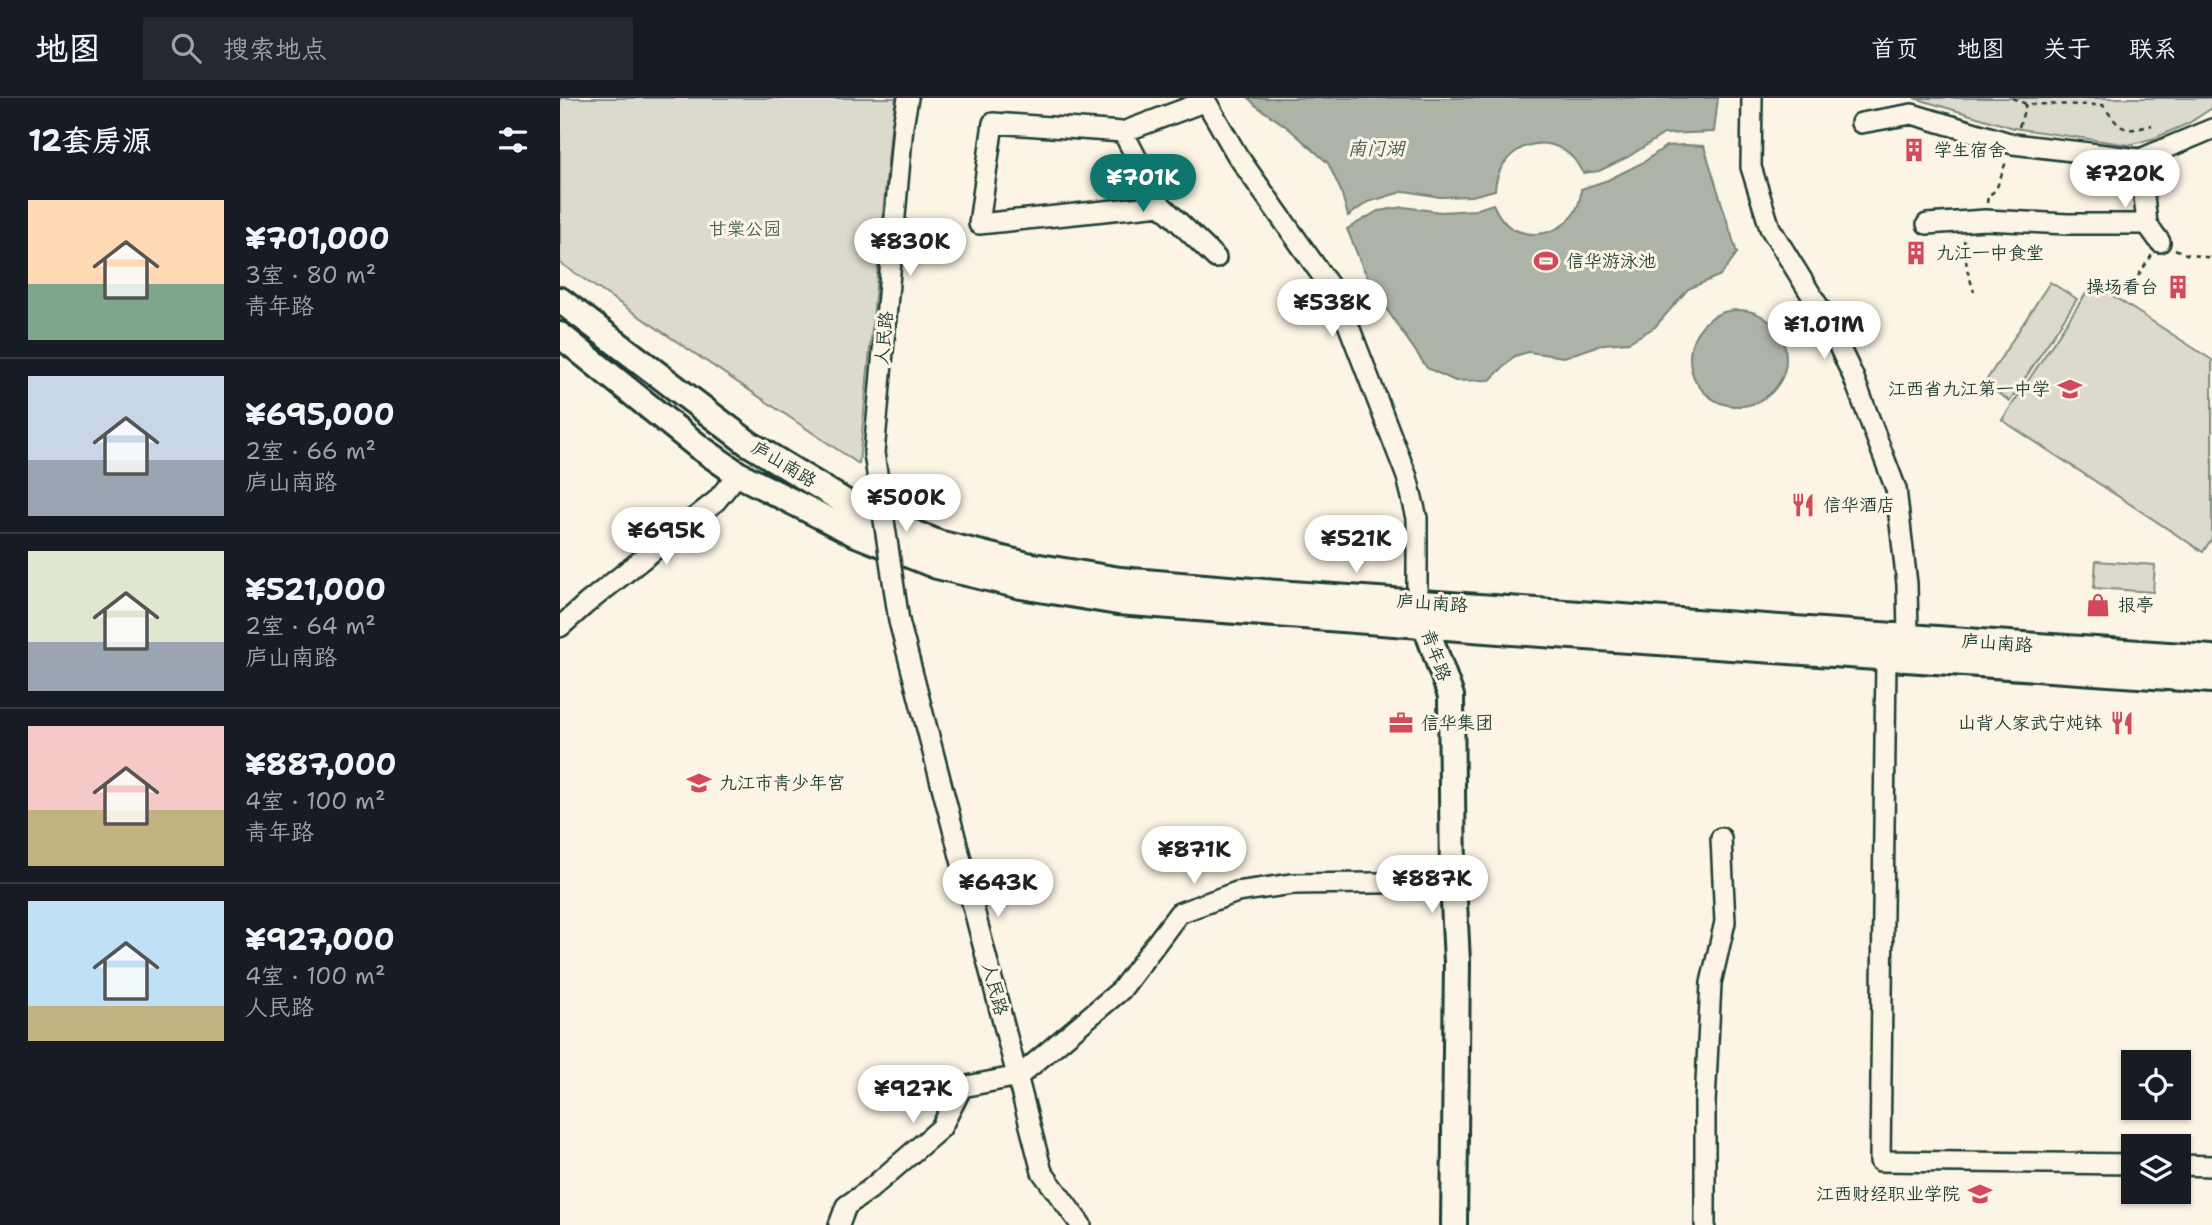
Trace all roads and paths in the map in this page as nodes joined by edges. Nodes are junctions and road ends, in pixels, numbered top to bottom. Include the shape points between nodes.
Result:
1 (908, 98) edge
2 (1752, 98) edge
3 (2012, 98) edge
4 (1205, 100) edge
5 (2026, 104) junction
6 (1861, 123) dead end
7 (2152, 125) dead end
8 (2212, 129) edge
9 (1124, 132) junction
10 (2013, 144) junction
11 (2140, 159) junction
12 (1161, 205) junction
13 (1985, 220) junction
14 (1962, 223) junction
15 (1927, 224) dead end
16 (2147, 224) junction
17 (2160, 242) junction
18 (1216, 258) dead end
19 (2212, 258) edge
20 (2138, 276) dead end
21 (1974, 292) dead end
22 (560, 300) edge
23 (560, 335) edge
24 (737, 474) junction
25 (1421, 614) junction
26 (560, 627) edge
27 (1908, 637) junction
28 (2212, 658) edge
29 (1886, 659) junction
30 (2212, 680) edge
31 (1721, 838) dead end
32 (1453, 882) junction
33 (1019, 1076) junction
34 (2121, 1164) edge
35 (2191, 1165) edge
36 (2212, 1166) edge
37 (839, 1225) edge
38 (1081, 1225) edge
39 (1454, 1225) edge
40 (1705, 1225) edge

1 - 33 street, 人民路, bridge via 874,453 899,621
2 - 27 street via 1751,167 1770,228 1825,317 1896,489
3 - 5 path
4 - 9 street
4 - 25 street, 青年路 via 1237,155 1338,298 1407,477 1417,518
5 - 7 path via 2103,105 2119,127 2133,131
5 - 10 path
6 - 10 street via 1912,114
8 - 11 street
9 - 12 street
9 - 12 street via 993,123 979,224
10 - 11 street
10 - 13 path via 1996,190 1988,196
11 - 16 street
12 - 18 street
13 - 14 street
13 - 16 street
14 - 15 street
14 - 21 path
16 - 17 street
17 - 19 path via 2186,254
17 - 20 path
22 - 25 main road, 庐山南路 via 748,443 860,511 938,543 1027,565 1120,580
23 - 24 main road, 庐山南路
24 - 25 main road, 庐山南路 via 853,533 913,557 1021,586 1118,601
24 - 26 street via 716,501
25 - 27 main road, 庐山南路
25 - 29 main road, 庐山南路
25 - 32 main road, 青年路 via 1451,696
27 - 28 main road, 庐山南路
29 - 30 main road, 庐山南路
29 - 34 street via 1880,1161
31 - 40 street via 1725,922 1711,984
32 - 33 street via 1292,884 1237,892 1179,913 1121,990
32 - 39 main road, 青年路 via 1457,962
33 - 37 street via 962,1087 941,1128 846,1206
33 - 38 street, 人民路 via 1042,1172
35 - 36 street

